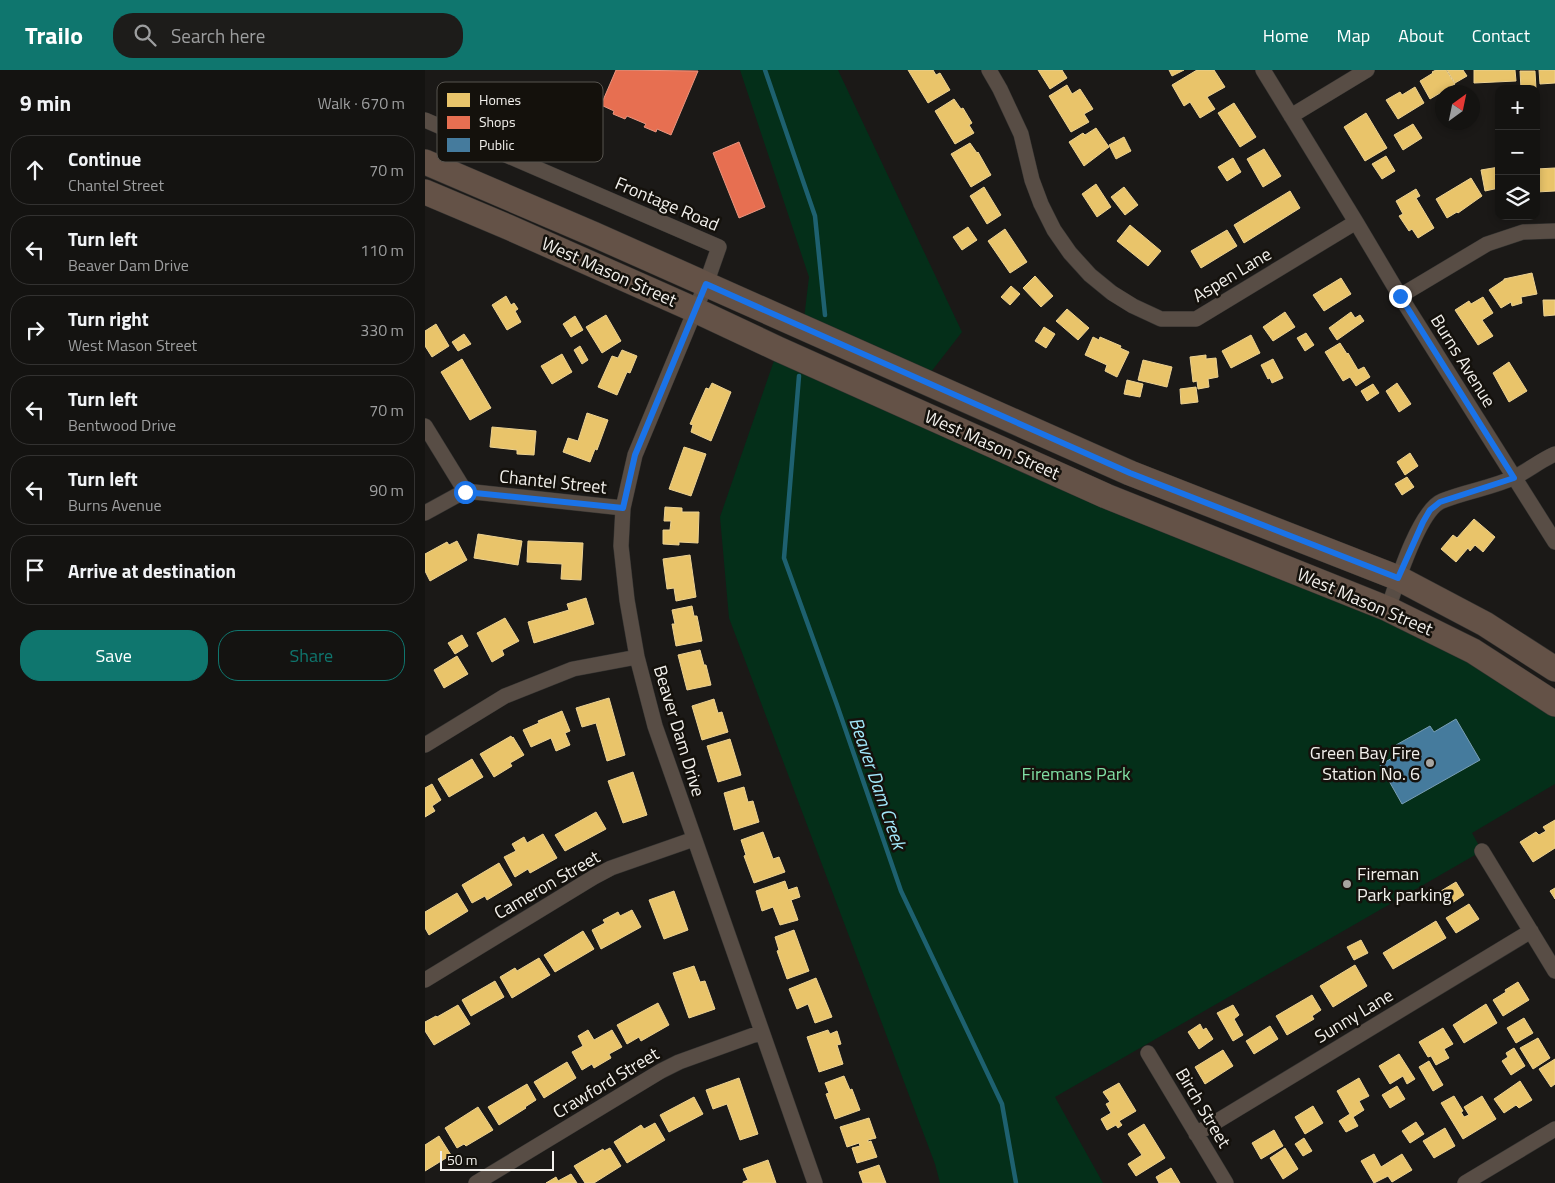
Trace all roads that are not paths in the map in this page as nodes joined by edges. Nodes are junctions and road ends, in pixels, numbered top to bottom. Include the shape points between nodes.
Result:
1 (989, 70) edge
2 (1263, 70) edge
3 (1367, 70) edge
4 (1291, 116) junction
5 (425, 120) edge
6 (437, 125) edge
7 (425, 162) edge
8 (522, 162) edge
9 (425, 192) edge
10 (1356, 222) junction
11 (1555, 231) edge
12 (706, 284) junction
13 (1400, 296) junction
14 (695, 310) junction
15 (425, 426) edge
16 (1555, 454) edge
17 (1514, 478) junction
18 (465, 492) junction
19 (623, 508) junction
20 (425, 514) edge
21 (1555, 542) edge
22 (1398, 578) junction
23 (1388, 609) junction
24 (637, 657) junction
25 (1555, 669) edge
26 (1555, 704) edge
27 (425, 745) edge
28 (694, 839) junction
29 (1482, 851) dead end
30 (1531, 932) junction
31 (1555, 971) edge
32 (425, 980) edge
33 (762, 1032) junction
34 (1148, 1053) dead end
35 (1555, 1129) edge
36 (1197, 1134) junction
37 (476, 1183) edge
38 (815, 1183) edge
39 (1226, 1183) edge
40 (1465, 1183) edge

1 - 10 street, Aspen Lane via 1021,134 1041,204 1054,230 1090,275 1126,302 1161,319 1196,319
2 - 4 street, Burns Avenue
3 - 4 street
4 - 10 street, Burns Avenue
5 - 6 street, Frontage Road
7 - 12 main road, West Mason Street
8 - 12 street, Frontage Road via 719,247
9 - 14 main road, West Mason Street
10 - 13 street, Burns Avenue
11 - 13 street via 1523,232 1487,244
12 - 14 street, Beaver Dam Drive
12 - 22 main road, West Mason Street via 1130,473
13 - 17 street, Burns Avenue
14 - 19 street, Beaver Dam Drive via 635,455
14 - 23 main road, West Mason Street via 1106,496
15 - 18 street
16 - 17 street
17 - 21 street, Burns Avenue
17 - 22 street via 1440,502 1430,510
18 - 19 street, Chantel Street
18 - 20 street
19 - 24 street, Beaver Dam Drive via 621,546
22 - 23 street
22 - 25 main road, West Mason Street via 1485,624
23 - 26 main road, West Mason Street via 1473,651
24 - 27 street via 573,669 505,696
24 - 28 street, Beaver Dam Drive via 655,726
28 - 32 street, Cameron Street via 611,868
28 - 33 street, Beaver Dam Drive
29 - 30 street
30 - 31 street
30 - 36 street, Sunny Lane
33 - 37 street, Crawford Street via 661,1071
33 - 38 street, Beaver Dam Drive
34 - 36 street, Birch Street
35 - 40 street
36 - 39 street, Birch Street

